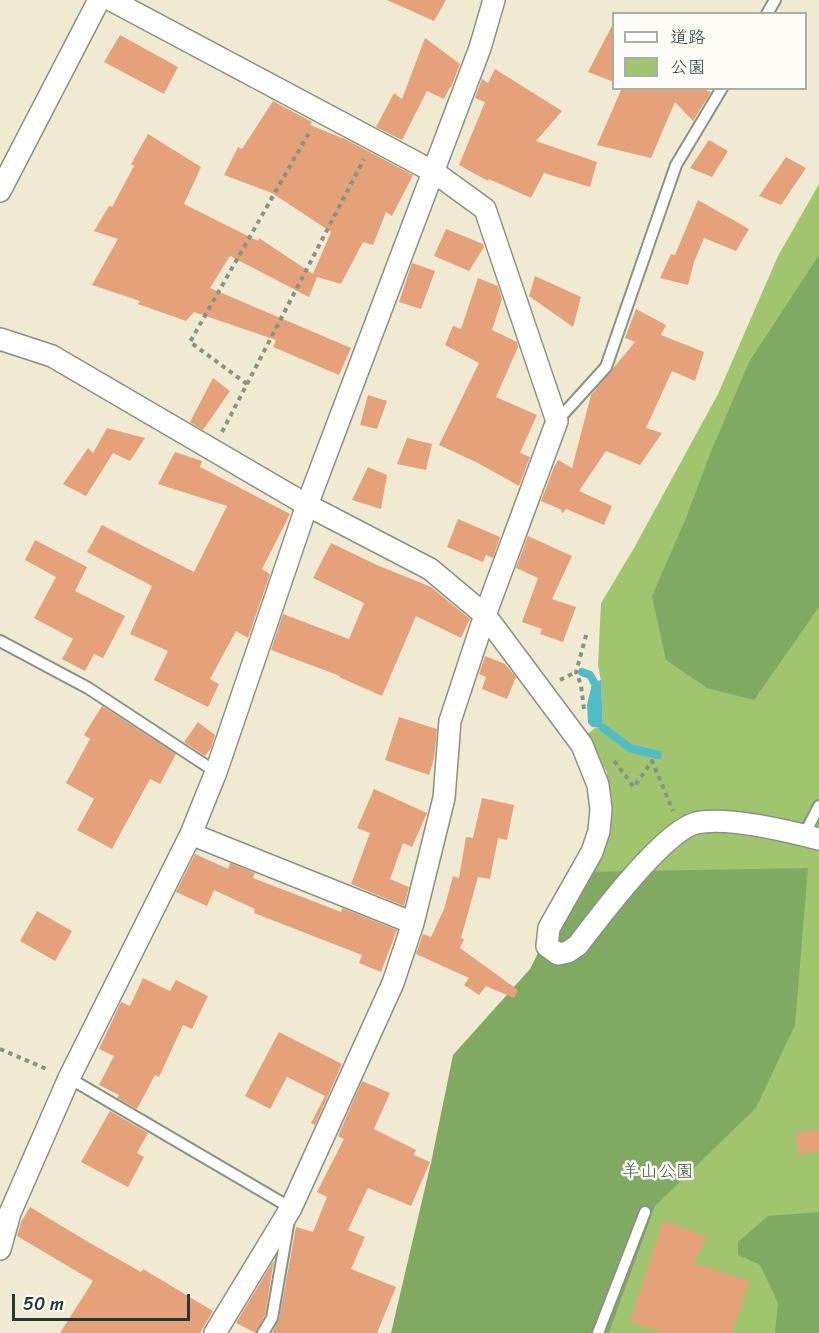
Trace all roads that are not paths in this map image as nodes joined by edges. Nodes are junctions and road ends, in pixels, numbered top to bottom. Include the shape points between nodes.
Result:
1 (99, 0) edge
2 (111, 0) edge
3 (491, 1) edge
4 (721, 90) edge
5 (434, 172) junction
6 (0, 191) edge
7 (0, 339) edge
8 (557, 421) junction
9 (307, 505) junction
10 (485, 615) junction
11 (0, 641) edge
12 (216, 772) junction
13 (819, 806) edge
14 (191, 834) junction
15 (812, 837) edge
16 (413, 923) junction
17 (69, 1078) junction
18 (291, 1208) junction
19 (645, 1212) dead end
20 (0, 1249) edge
21 (215, 1333) edge
22 (263, 1333) edge
23 (598, 1333) edge

1 - 6 street
2 - 5 street
3 - 5 street via 480,48
4 - 8 lane via 676,165 606,367
5 - 8 street via 485,209
5 - 9 street
7 - 9 street via 52,357
8 - 10 street
9 - 10 street via 430,569
9 - 12 street
10 - 15 street via 582,745 598,785 601,809 592,852 549,928 547,946 558,954 578,945 648,860 679,832 695,824 734,822
10 - 16 street via 450,721 444,798
11 - 12 lane via 88,688
12 - 14 street
13 - 15 lane
14 - 16 street
14 - 17 street
16 - 18 street via 393,983
17 - 18 lane
17 - 20 street via 10,1213
18 - 21 street
18 - 22 lane via 272,1318
19 - 23 lane

